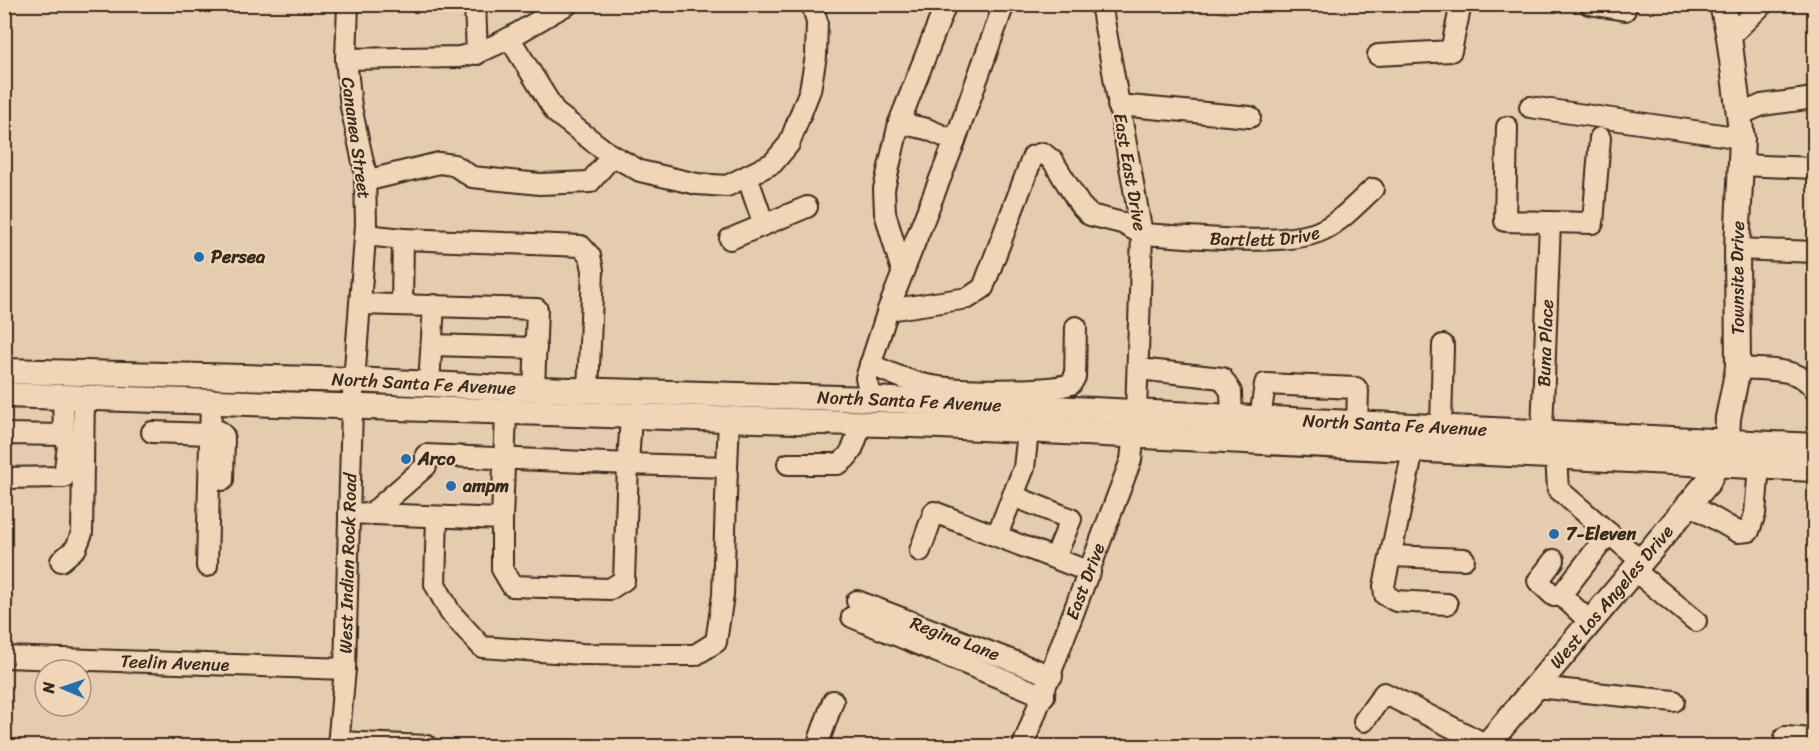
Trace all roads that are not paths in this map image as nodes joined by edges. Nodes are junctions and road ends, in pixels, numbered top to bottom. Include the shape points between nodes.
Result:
1 (348, 4) edge
2 (475, 4) edge
3 (568, 4) edge
4 (812, 4) edge
5 (946, 4) edge
6 (1004, 4) edge
7 (1101, 4) edge
8 (1461, 4) edge
9 (1589, 4) edge
10 (1722, 4) edge
11 (1763, 4) edge
12 (1626, 6) edge
13 (1730, 37) junction
14 (510, 39) junction
15 (477, 54) junction
16 (1377, 55) dead end
17 (346, 59) junction
18 (1815, 98) edge
19 (1118, 105) junction
20 (1530, 107) dead end
21 (1250, 117) dead end
22 (899, 123) junction
23 (1741, 126) junction
24 (1507, 127) dead end
25 (1600, 138) dead end
26 (956, 141) junction
27 (612, 156) junction
28 (1741, 165) junction
29 (1815, 168) edge
30 (747, 176) junction
31 (365, 181) junction
32 (1373, 189) dead end
33 (807, 207) dead end
34 (1550, 222) junction
35 (764, 225) junction
36 (1142, 234) junction
37 (366, 235) junction
38 (403, 239) junction
39 (730, 239) dead end
40 (1737, 249) junction
41 (1815, 252) edge
42 (902, 271) junction
43 (361, 304) junction
44 (402, 305) junction
45 (434, 305) junction
46 (888, 310) junction
47 (1076, 327) dead end
48 (432, 345) junction
49 (1443, 345) dead end
50 (536, 348) junction
51 (870, 364) junction
52 (1738, 368) junction
53 (1138, 369) junction
54 (4, 370) edge
55 (150, 374) junction
56 (356, 380) junction
57 (429, 384) junction
58 (534, 389) junction
59 (1815, 389) edge
60 (588, 391) junction
61 (4, 395) edge
62 (74, 397) junction
63 (158, 399) junction
64 (872, 399) junction
65 (352, 407) junction
66 (506, 413) junction
67 (1136, 413) junction
68 (631, 416) junction
69 (1232, 418) junction
70 (729, 419) junction
71 (1260, 419) junction
72 (211, 420) junction
73 (1357, 423) junction
74 (861, 424) junction
75 (1441, 427) junction
76 (1028, 431) junction
77 (1542, 431) junction
78 (4, 434) edge
79 (64, 435) junction
80 (1133, 437) junction
81 (1727, 440) junction
82 (1815, 446) edge
83 (1413, 451) junction
84 (1556, 457) junction
85 (504, 459) junction
86 (628, 464) junction
87 (1716, 464) junction
88 (788, 465) dead end
89 (1759, 466) junction
90 (727, 467) junction
91 (1815, 469) edge
92 (4, 478) edge
93 (223, 480) dead end
94 (1013, 496) junction
95 (1689, 504) junction
96 (349, 513) junction
97 (371, 514) junction
98 (437, 517) junction
99 (502, 519) junction
100 (1609, 533) junction
101 (997, 535) junction
102 (920, 551) dead end
103 (1392, 556) junction
104 (1055, 558) junction
105 (1464, 560) dead end
106 (1554, 560) dead end
107 (61, 561) dead end
108 (207, 566) dead end
109 (1638, 566) junction
110 (1090, 572) junction
111 (1561, 596) junction
112 (1447, 604) dead end
113 (1589, 621) junction
114 (1696, 621) dead end
115 (4, 657) edge
116 (345, 669) junction
117 (1052, 676) junction
118 (1536, 687) junction
119 (1044, 696) junction
120 (833, 701) dead end
121 (1674, 701) dead end
122 (1364, 720) dead end
123 (1785, 738) dead end
124 (1815, 739) edge
125 (338, 744) edge
126 (1487, 746) edge
127 (427, 747) edge
128 (817, 747) edge
129 (1023, 747) edge

1 - 17 street, Cananea Street
2 - 15 street
3 - 14 street
4 - 30 street via 817,22 810,90 789,144 773,163
5 - 22 street
6 - 26 street
7 - 19 street, East East Drive
8 - 16 street via 1451,51
9 - 12 street
10 - 13 main road, Townsite Drive
11 - 13 street
13 - 23 main road, Townsite Drive
14 - 15 street
14 - 27 street via 556,112
15 - 17 street
17 - 31 street, Cananea Street
18 - 23 street via 1762,105
19 - 21 street
19 - 36 street, East East Drive
20 - 23 street
22 - 26 street
22 - 42 street via 884,189 885,213
23 - 28 main road, Townsite Drive
24 - 34 street via 1505,221
25 - 34 street via 1593,223
26 - 42 street
27 - 30 street via 640,171 698,184 727,186
27 - 31 street via 590,182 566,185 472,177 454,165 439,162
28 - 29 street
28 - 40 main road, Townsite Drive
30 - 35 street
31 - 37 street, Cananea Street
32 - 36 street, Bartlett Drive via 1318,232 1276,239
33 - 35 street
34 - 77 street, Buna Place
35 - 39 street
36 - 46 street via 1122,223 1090,215 1053,161 1043,153 1033,156 983,288 969,298
36 - 53 street, East East Drive
37 - 38 street
37 - 43 street, Cananea Street
38 - 44 street
38 - 60 street via 581,246 590,256 593,270
40 - 41 street
40 - 52 main road, Townsite Drive
42 - 46 street
43 - 44 street
43 - 56 street, Cananea Street
44 - 45 street
45 - 48 street
45 - 50 street via 537,309
46 - 51 street
47 - 51 street via 1075,377 1071,384 1062,387 929,386
48 - 50 street
48 - 57 street
49 - 75 street
50 - 58 street
51 - 64 street via 866,378
52 - 59 street via 1785,371 1808,379
52 - 81 main road, Townsite Drive
53 - 67 street, East East Drive
53 - 69 street via 1221,378 1231,392
54 - 55 main road, North Santa Fe Avenue
55 - 56 main road, North Santa Fe Avenue
55 - 62 main road via 143,388 100,388
56 - 57 main road, North Santa Fe Avenue
56 - 65 street, West Indian Rock Road
57 - 58 main road, North Santa Fe Avenue
58 - 60 main road, North Santa Fe Avenue
60 - 64 main road, North Santa Fe Avenue
61 - 62 main road, North Santa Fe Avenue
62 - 63 main road, North Santa Fe Avenue
62 - 79 street
62 - 107 street via 82,533 76,548
63 - 72 main road, North Santa Fe Avenue
63 - 72 street via 155,432
64 - 67 main road, North Santa Fe Avenue
65 - 66 main road, North Santa Fe Avenue
65 - 72 main road, North Santa Fe Avenue
65 - 96 street, West Indian Rock Road
66 - 68 main road, North Santa Fe Avenue
66 - 85 street
67 - 69 main road, North Santa Fe Avenue
67 - 80 street, East Drive
68 - 70 main road, North Santa Fe Avenue
68 - 86 street
69 - 71 main road, North Santa Fe Avenue
70 - 74 main road, North Santa Fe Avenue
70 - 90 street
71 - 73 main road, North Santa Fe Avenue
71 - 73 street via 1265,384 1356,388
72 - 93 street via 224,436
72 - 108 street
73 - 75 main road, North Santa Fe Avenue
74 - 76 main road, North Santa Fe Avenue
74 - 88 street via 844,461
75 - 77 main road, North Santa Fe Avenue
76 - 80 main road, North Santa Fe Avenue
76 - 94 street via 1024,468
77 - 81 main road, North Santa Fe Avenue
78 - 79 street
79 - 92 street via 68,445 64,477
80 - 83 main road, North Santa Fe Avenue
80 - 110 street, East Drive via 1131,460
81 - 82 main road, North Santa Fe Avenue
81 - 87 main road, West Los Angeles Drive
83 - 84 main road, North Santa Fe Avenue
83 - 103 street
84 - 87 main road, North Santa Fe Avenue
84 - 100 street via 1558,489
85 - 86 street
85 - 97 street via 426,455 426,465
85 - 99 street
86 - 90 street
86 - 99 street via 624,580 610,589 513,586 502,569
87 - 89 main road, North Santa Fe Avenue
87 - 95 main road, West Los Angeles Drive via 1708,482
89 - 91 main road, North Santa Fe Avenue
89 - 95 street via 1755,514 1749,531 1738,532
90 - 98 street via 723,595 716,642 695,655 582,654 482,647 450,612 435,584
94 - 101 street
94 - 104 street via 1071,519
95 - 109 main road, West Los Angeles Drive
96 - 97 street
96 - 116 street, West Indian Rock Road
97 - 98 street
98 - 99 street
100 - 109 street
100 - 111 street
101 - 102 street via 934,513
101 - 104 street
103 - 105 street
103 - 112 street via 1384,586 1386,596 1396,601
104 - 110 street
106 - 111 street via 1538,581 1554,596
109 - 113 main road, West Los Angeles Drive
109 - 114 street
110 - 117 street, East Drive
111 - 113 street
113 - 118 main road, West Los Angeles Drive
115 - 116 street, Teelin Avenue
116 - 125 street, West Indian Rock Road
117 - 119 street, East Drive
117 - 119 street, Regina Lane via 855,609
118 - 121 street
118 - 126 main road, West Los Angeles Drive
119 - 129 street, East Drive
120 - 128 street
122 - 126 street via 1384,693
123 - 124 street
125 - 127 street

